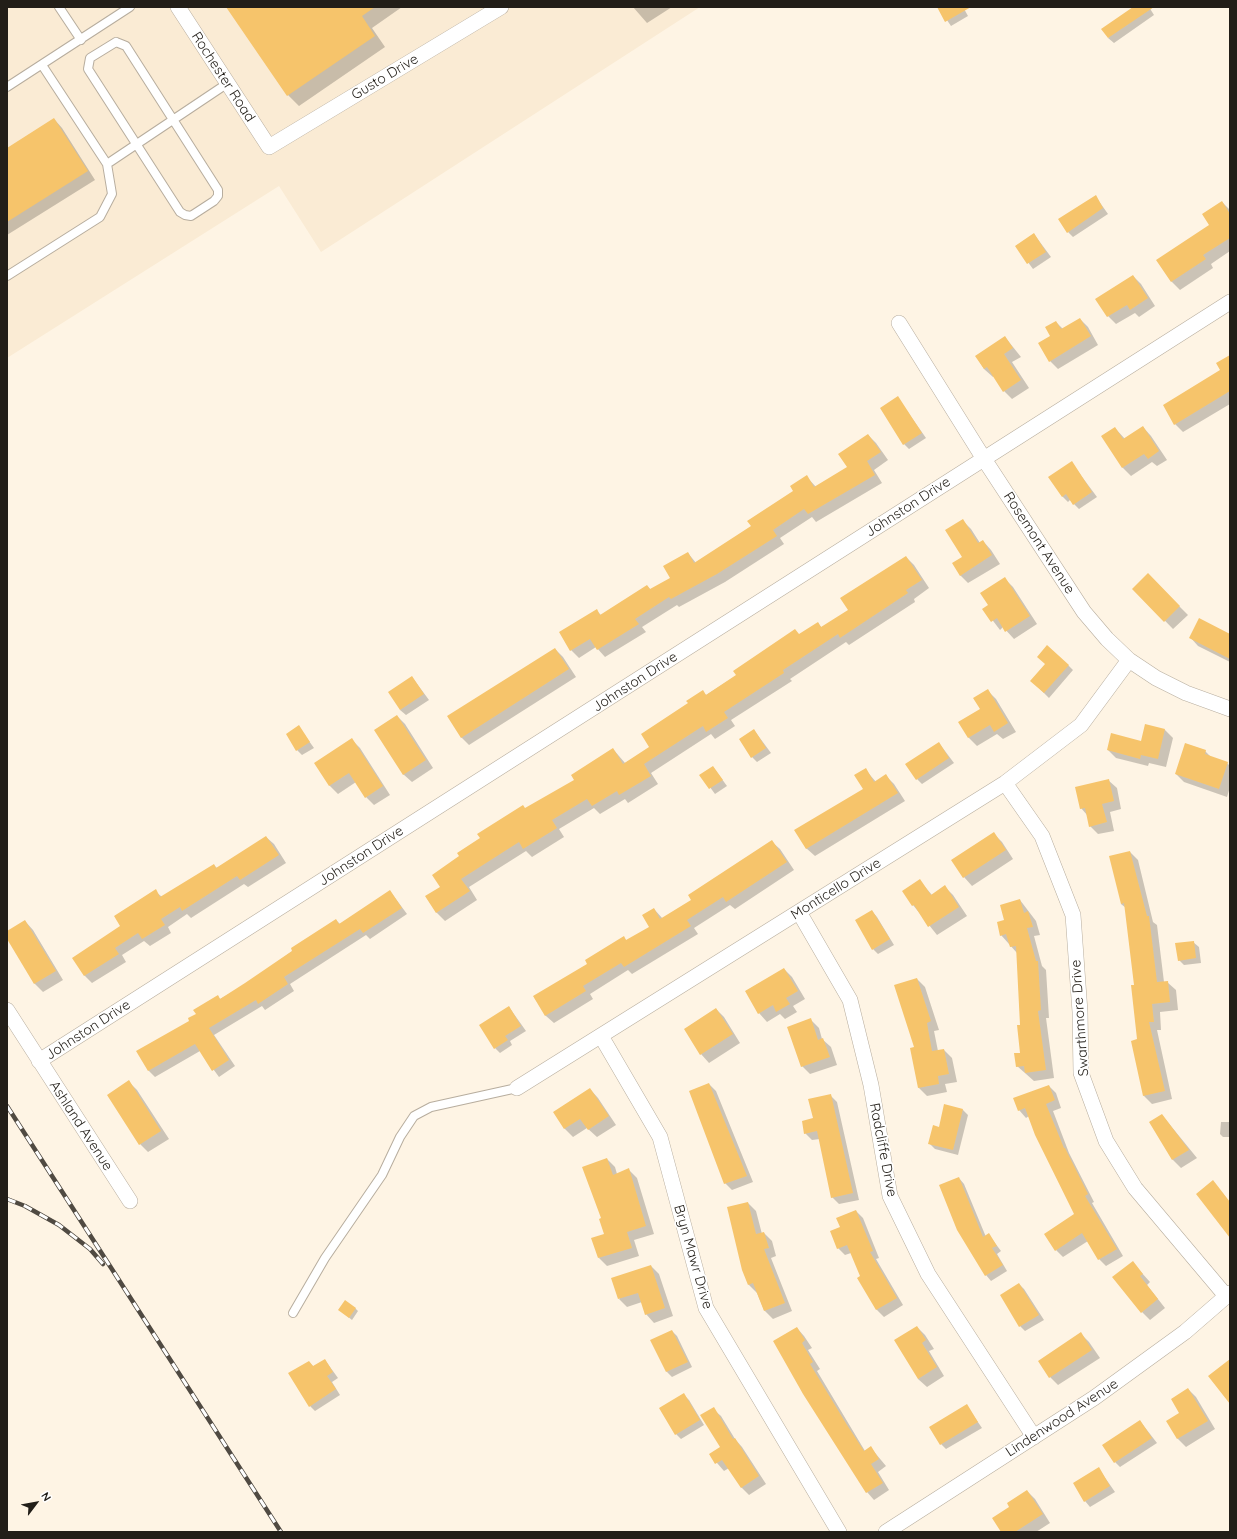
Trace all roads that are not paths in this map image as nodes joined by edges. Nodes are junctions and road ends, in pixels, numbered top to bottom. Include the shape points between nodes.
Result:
1 (59, 7) edge
2 (130, 7) edge
3 (178, 7) edge
4 (501, 7) edge
5 (81, 40) junction
6 (42, 65) junction
7 (228, 83) junction
8 (7, 88) edge
9 (173, 120) junction
10 (136, 144) junction
11 (269, 147) joint
12 (107, 164) junction
13 (7, 276) edge
14 (1230, 302) edge
15 (900, 323) dead end
16 (984, 459) junction
17 (1129, 660) junction
18 (1230, 709) edge
19 (1005, 783) junction
20 (799, 912) junction
21 (7, 1010) edge
22 (601, 1036) junction
23 (39, 1061) junction
24 (517, 1088) joint
25 (130, 1201) dead end
26 (1228, 1295) edge
27 (293, 1313) dead end
28 (1034, 1437) junction
29 (839, 1532) edge
30 (886, 1532) edge

1 - 5 lane
2 - 5 lane
3 - 7 street, Rochester Road
4 - 11 street, Gusto Drive
5 - 6 lane
6 - 8 lane
6 - 12 lane
7 - 9 lane
7 - 11 street, Rochester Road
9 - 10 lane
9 - 10 lane via 218,190 218,196 214,201 191,216 185,216 180,212
9 - 10 lane via 126,46 116,42 90,58 88,69
10 - 12 lane
12 - 13 lane via 112,194 100,217
14 - 16 street, Johnston Drive
15 - 16 street, Rosemont Avenue
16 - 17 street, Rosemont Avenue via 1084,612
16 - 23 street, Johnston Drive
17 - 18 street, Rosemont Avenue via 1156,678 1186,693
17 - 19 street, Monticello Drive via 1081,725
19 - 20 street, Monticello Drive
19 - 26 street, Swarthmore Drive via 1042,836 1073,915 1080,1012 1081,1073 1106,1141 1135,1188
20 - 22 street, Monticello Drive
20 - 28 street, Radcliffe Drive via 850,1000 871,1085 890,1196 928,1274
21 - 23 street, Ashland Avenue
22 - 24 street, Monticello Drive
22 - 29 street, Bryn Mawr Drive via 660,1137 706,1308
23 - 25 street, Ashland Avenue
24 - 27 lane via 431,1107 414,1116 400,1137 382,1175 325,1258
26 - 28 street, Lindenwood Avenue via 1185,1332 1101,1394
28 - 30 street, Lindenwood Avenue

